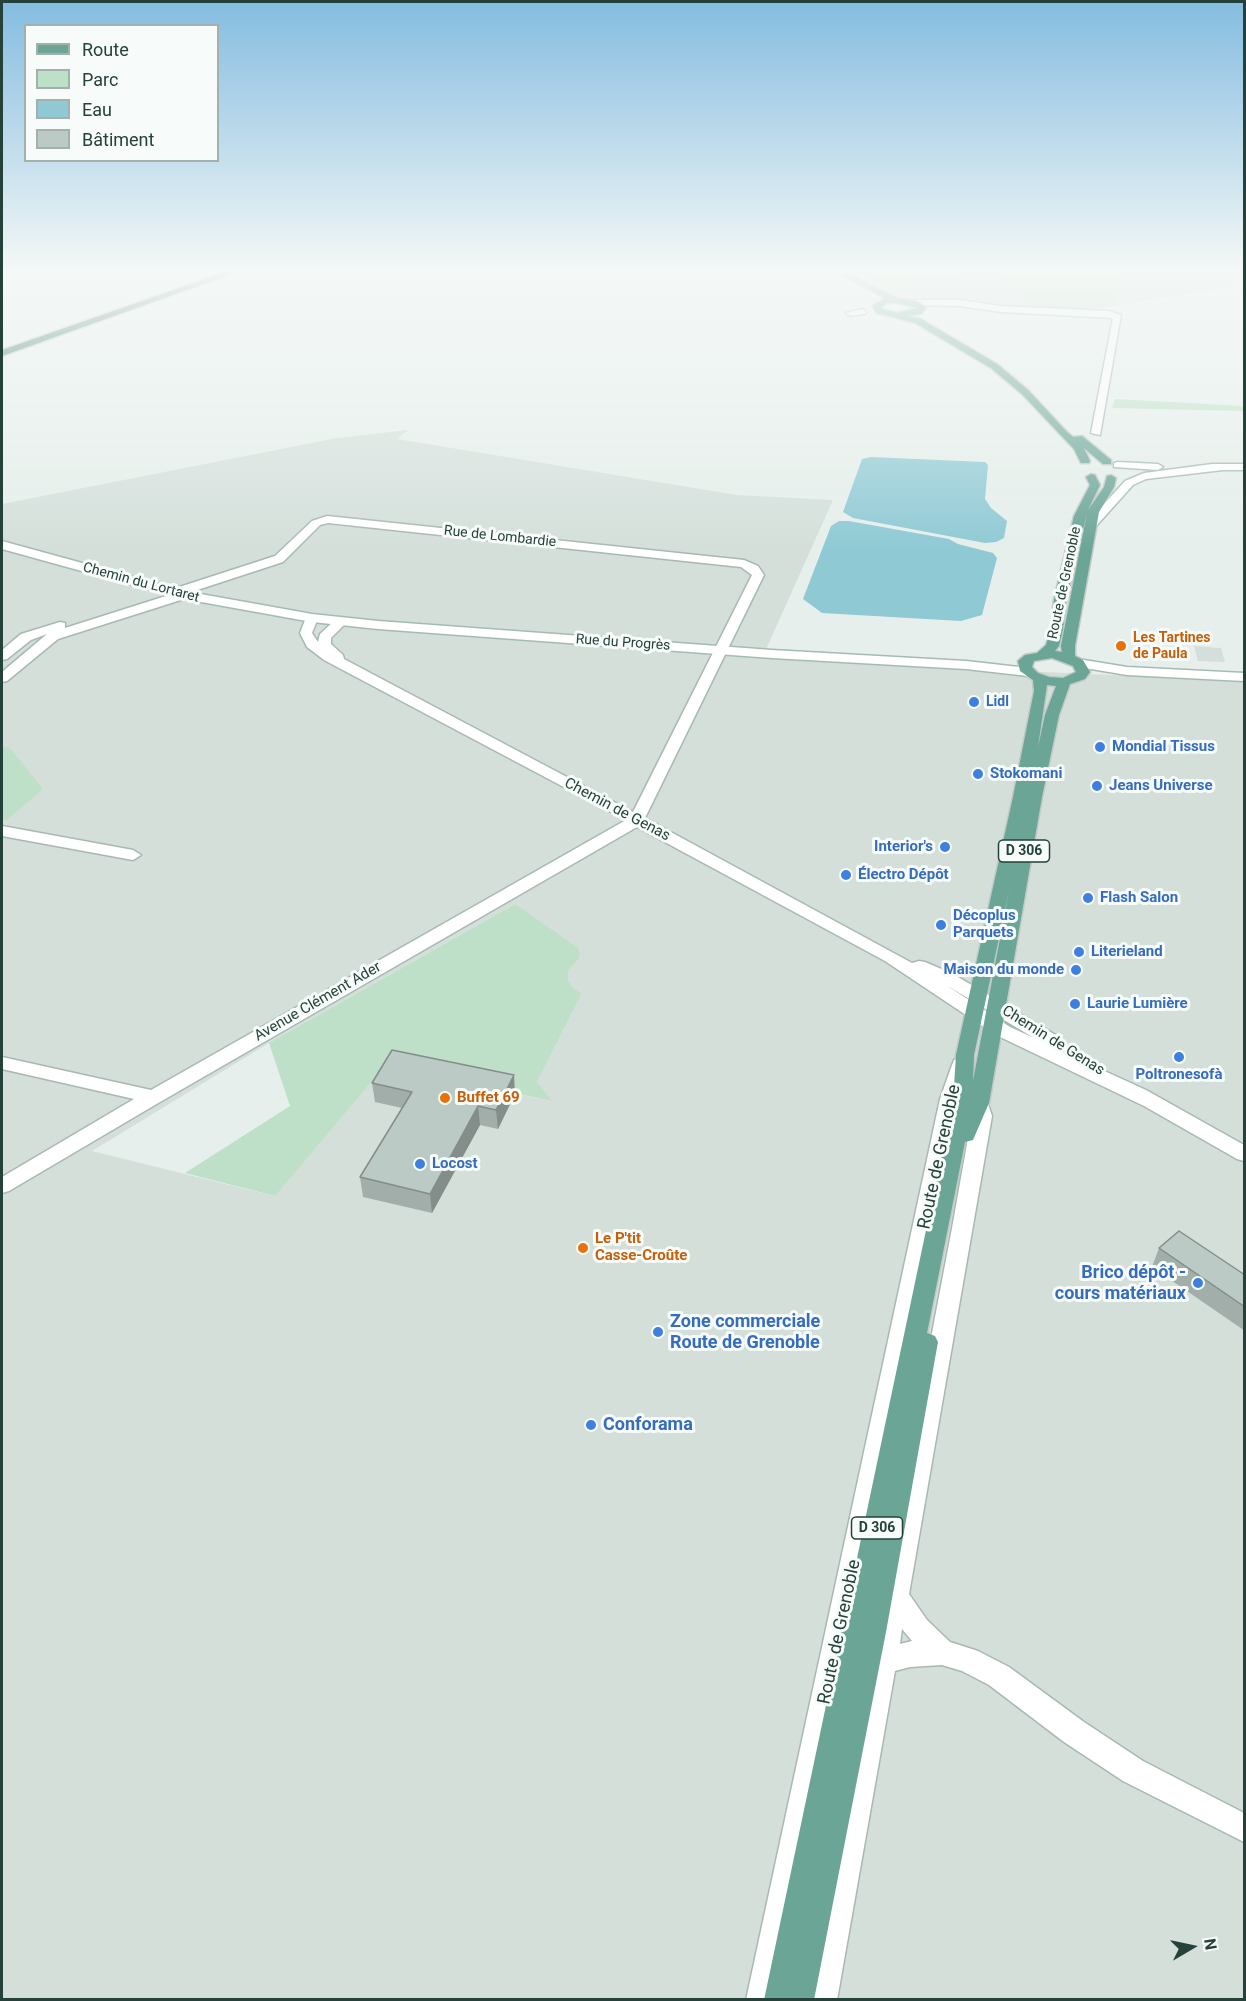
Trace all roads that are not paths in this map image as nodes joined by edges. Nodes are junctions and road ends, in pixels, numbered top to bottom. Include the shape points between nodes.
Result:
1 (991, 365) edge
2 (1003, 365) edge
3 (1109, 365) edge
4 (1096, 434) dead end
5 (1086, 461) junction
6 (1116, 467) junction
7 (1223, 467) junction
8 (1245, 467) edge
9 (1091, 477) junction
10 (1112, 478) junction
11 (1093, 524) junction
12 (2, 545) edge
13 (175, 593) junction
14 (281, 614) joint
15 (312, 618) junction
16 (341, 622) junction
17 (720, 650) junction
18 (1043, 654) junction
19 (2, 656) edge
20 (344, 663) junction
21 (1076, 666) junction
22 (1031, 671) junction
23 (1245, 677) edge
24 (2, 678) edge
25 (1064, 682) junction
26 (636, 820) junction
27 (2, 831) edge
28 (133, 855) dead end
29 (976, 1004) junction
30 (994, 1015) junction
31 (965, 1055) junction
32 (2, 1063) edge
33 (153, 1097) junction
34 (979, 1103) junction
35 (1245, 1154) edge
36 (2, 1186) edge
37 (895, 1597) junction
38 (942, 1652) junction
39 (884, 1662) junction
40 (1245, 1828) edge
41 (762, 2000) edge
42 (780, 2000) edge
43 (798, 2000) edge
44 (821, 2000) edge

1 - 5 main road via 1078,447
2 - 6 main road via 1038,394 1073,433
3 - 4 street
5 - 6 main road
5 - 9 main road via 1077,470
6 - 7 street
6 - 10 main road
7 - 8 street
7 - 11 street via 1144,476 1129,483
9 - 10 main road
9 - 18 main road, Route de Grenoble via 1095,485 1080,516 1057,629 1052,646
10 - 11 main road, Route de Grenoble via 1093,512
11 - 21 main road, Route de Grenoble via 1068,646
12 - 13 street, Chemin du Lortaret
13 - 14 street, Chemin du Lortaret
13 - 17 street, Rue de Lombardie via 279,559 316,523 342,519 744,564 754,568 758,575
13 - 19 street via 26,637
13 - 24 street via 53,636
14 - 15 street, Rue du Progrès
15 - 16 street, Rue du Progrès
15 - 20 street, Chemin de Genas via 306,633 312,644
16 - 17 street, Rue du Progrès
16 - 20 street, Chemin de Genas via 327,633 324,645
17 - 22 street, Rue du Progrès
17 - 26 street
18 - 21 main road
18 - 22 main road
20 - 26 street, Chemin de Genas
21 - 23 street
21 - 25 main road
22 - 25 main road
22 - 29 main road, Route de Grenoble / D 306 via 1041,691
25 - 30 main road, Route de Grenoble / D 306 via 1052,714 1034,797
26 - 29 street, Chemin de Genas
26 - 33 street, Avenue Clément Ader
27 - 28 street
29 - 30 street, Chemin de Genas
29 - 31 main road, Route de Grenoble / D 306
30 - 34 main road, Route de Grenoble / D 306
30 - 35 street, Chemin de Genas
31 - 41 street, Route de Grenoble via 950,1099
31 - 42 main road, Route de Grenoble / D 306 via 963,1102
32 - 33 street
33 - 36 street, Avenue Clément Ader
34 - 37 street, Route de Grenoble via 982,1116 967,1207
34 - 43 main road, Route de Grenoble / D 306 via 969,1122 873,1632
37 - 38 street via 912,1622
37 - 39 street, Route de Grenoble
38 - 39 street via 910,1654
38 - 40 street via 999,1676 1133,1771
39 - 44 street, Route de Grenoble

